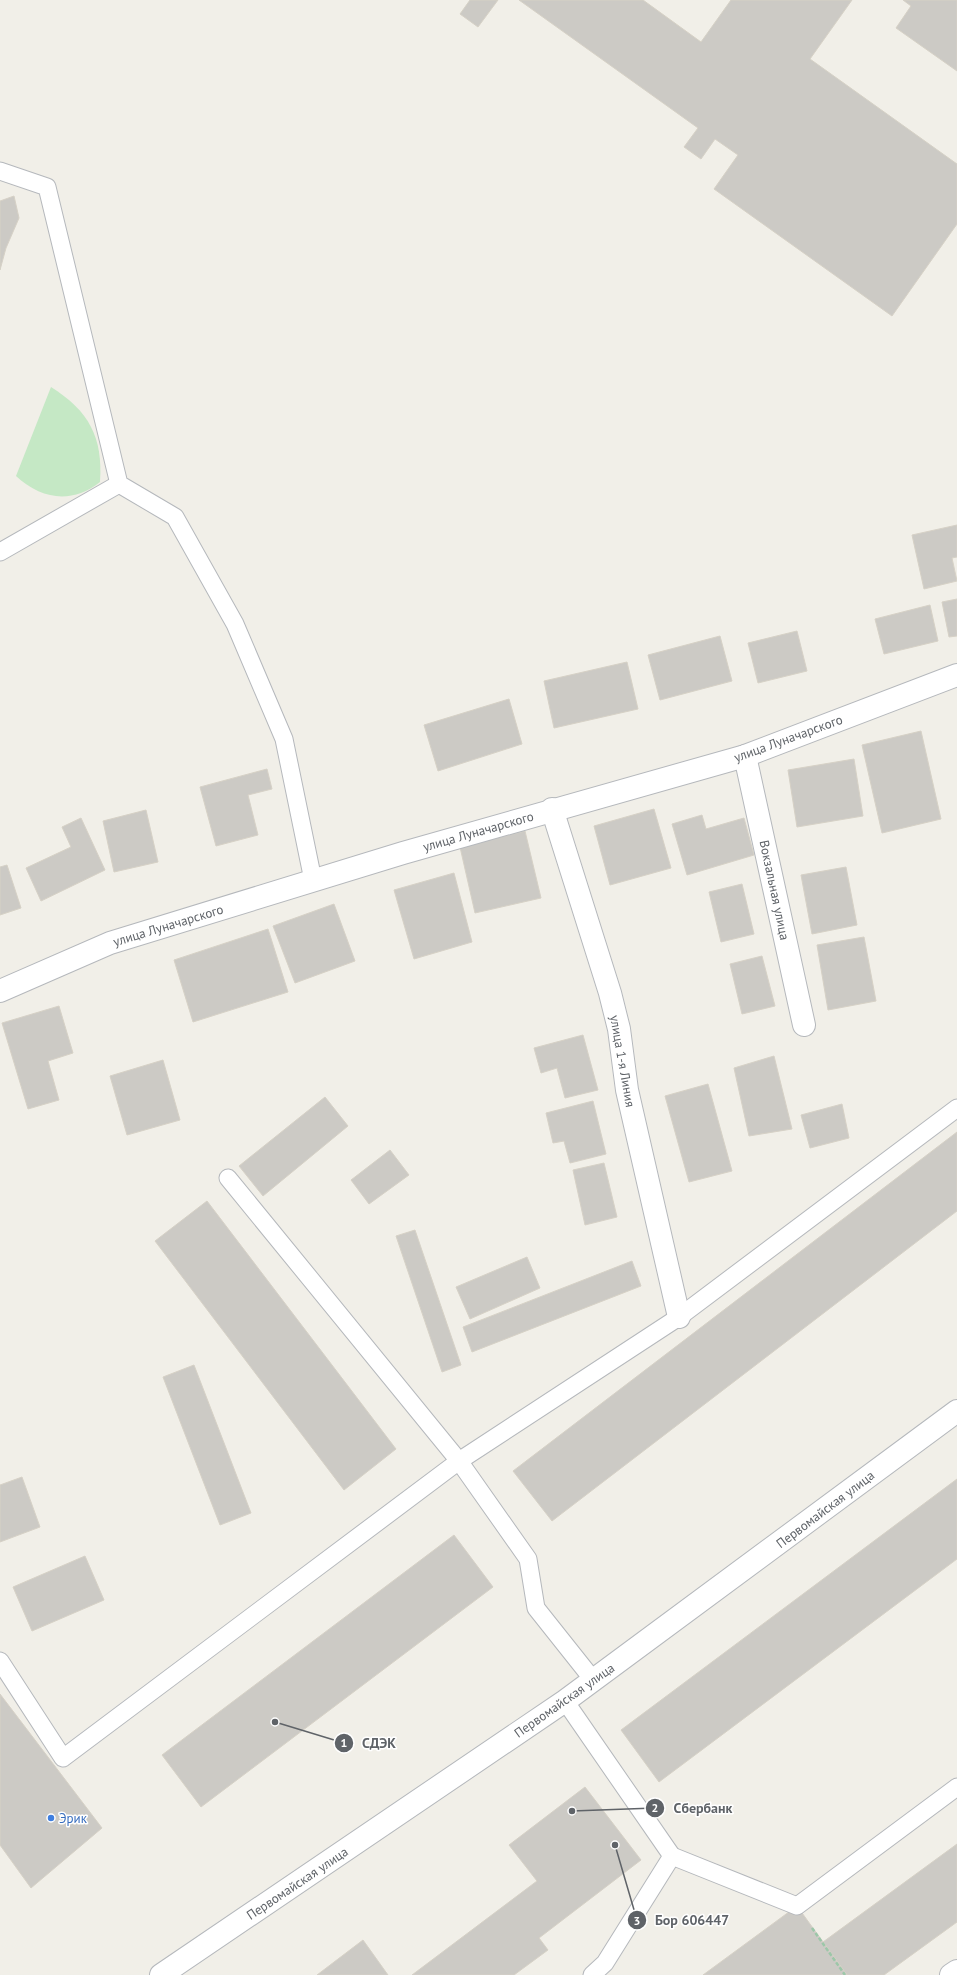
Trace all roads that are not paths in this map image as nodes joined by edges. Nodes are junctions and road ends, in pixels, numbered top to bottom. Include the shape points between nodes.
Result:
1 (0, 171) edge
2 (119, 484) junction
3 (0, 552) edge
4 (957, 675) edge
5 (745, 756) junction
6 (552, 809) junction
7 (313, 880) junction
8 (0, 991) edge
9 (804, 1025) dead end
10 (957, 1108) edge
11 (228, 1178) dead end
12 (679, 1317) junction
13 (957, 1411) edge
14 (459, 1461) junction
15 (0, 1662) edge
16 (594, 1680) junction
17 (565, 1702) junction
18 (957, 1787) edge
19 (672, 1856) junction
20 (957, 1971) edge
21 (161, 1975) edge
22 (592, 1975) edge
23 (951, 1975) edge

1 - 2 lane via 47,187
2 - 3 lane
2 - 7 lane via 174,517 235,624 284,739
4 - 5 street, улица Луначарского
5 - 6 street, улица Луначарского
5 - 9 street, Вокзальная улица
6 - 7 street, улица Луначарского
6 - 12 street, улица 1-я Линия via 620,1029 627,1090
7 - 8 street, улица Луначарского via 110,943
10 - 12 lane
11 - 14 lane
12 - 14 lane
13 - 16 street, Первомайская улица
14 - 15 lane via 63,1758
14 - 16 lane via 528,1559 536,1608
16 - 17 street, Первомайская улица
17 - 19 lane
17 - 21 street, Первомайская улица
18 - 19 lane via 797,1906
19 - 22 lane via 605,1963
20 - 23 street

